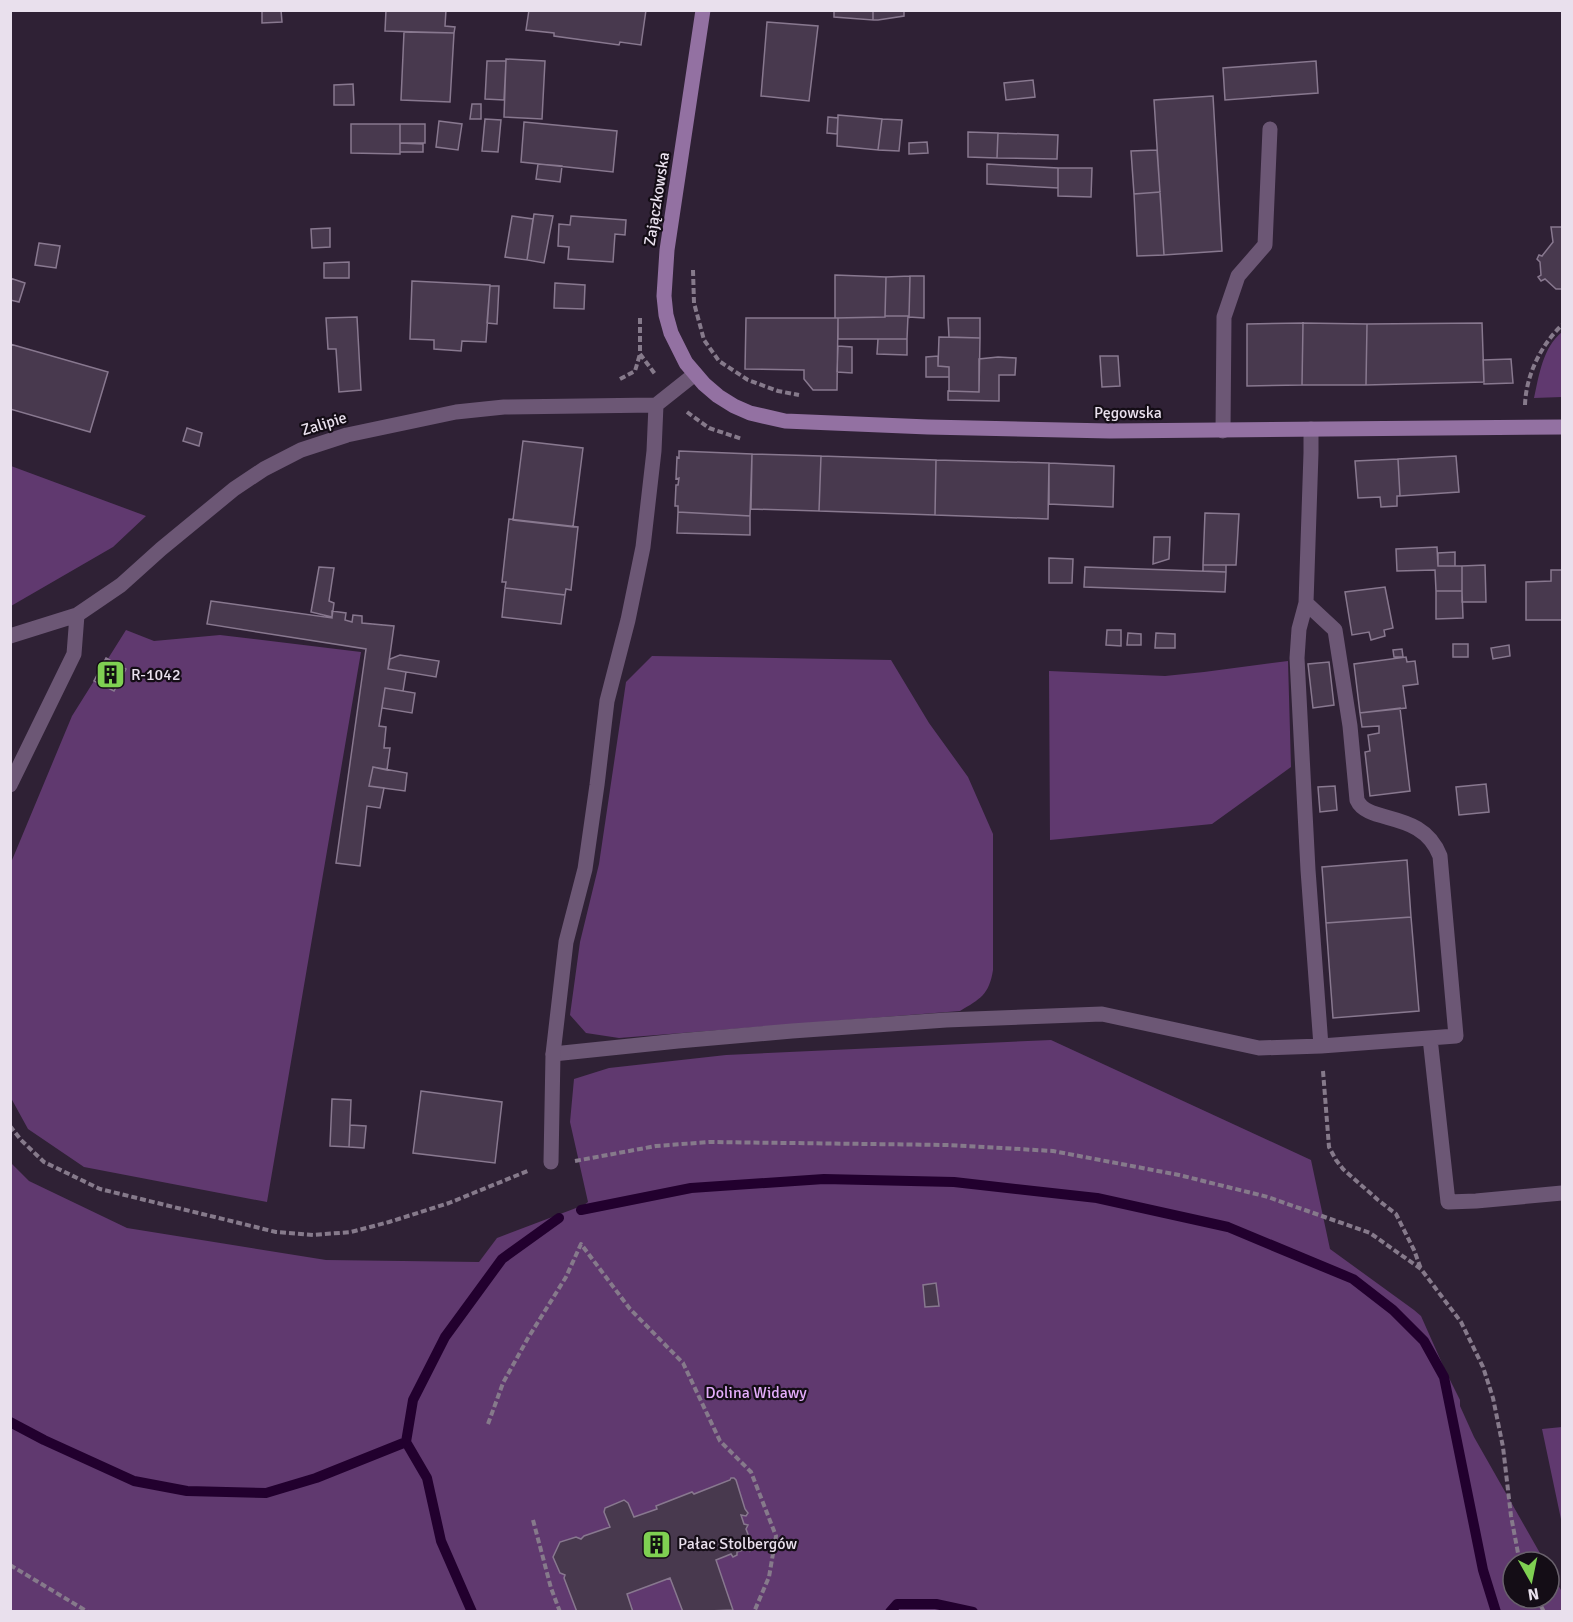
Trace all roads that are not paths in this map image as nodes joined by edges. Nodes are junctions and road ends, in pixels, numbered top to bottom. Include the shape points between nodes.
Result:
1 (702, 10) edge
2 (1270, 129) dead end
3 (699, 379) junction
4 (656, 405) junction
5 (1563, 427) edge
6 (1311, 429) junction
7 (1223, 431) junction
8 (1306, 603) junction
9 (77, 615) junction
10 (10, 636) edge
11 (10, 785) edge
12 (1430, 1038) junction
13 (1321, 1046) junction
14 (553, 1054) junction
15 (551, 1162) road end
16 (1563, 1193) edge

1 - 3 main road, Zajączkowska via 667,250 664,296 671,333
2 - 7 street via 1266,245 1238,276 1224,317
3 - 4 street
3 - 7 main road, Pęgowska via 734,406 785,421
4 - 9 street, Zalipie via 504,407 456,412 347,435 301,450 234,489 121,585
4 - 14 street via 643,547 607,701 585,869 566,942
5 - 6 main road, Pęgowska
6 - 7 main road, Pęgowska
6 - 8 street
8 - 12 street via 1335,630 1360,807 1418,828 1436,844 1440,855 1456,1036
8 - 13 street via 1297,658
9 - 10 street, Zalipie
9 - 11 street via 74,654
12 - 13 street
12 - 16 street via 1449,1202
13 - 14 street via 1259,1048 1102,1014 816,1029
14 - 15 street

